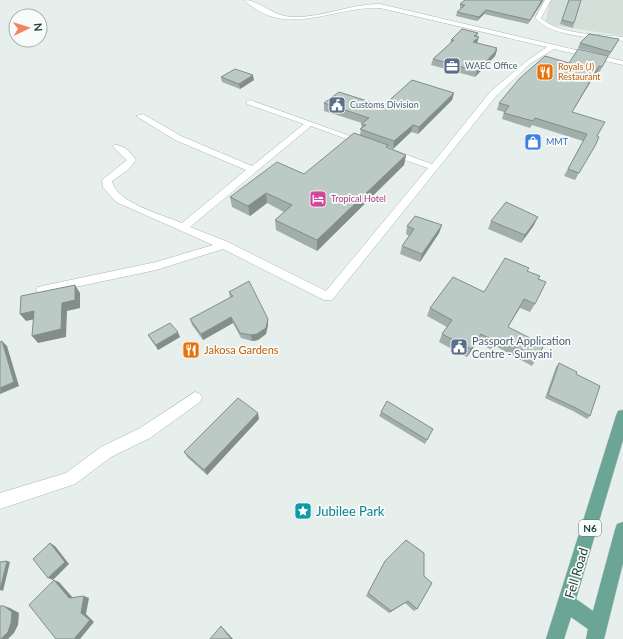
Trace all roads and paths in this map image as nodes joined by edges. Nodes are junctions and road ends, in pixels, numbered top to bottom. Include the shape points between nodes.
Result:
1 (247, 0) edge
2 (548, 0) edge
3 (623, 39) edge
4 (552, 47) junction
5 (623, 62) edge
6 (250, 102) dead end
7 (140, 116) dead end
8 (310, 123) junction
9 (117, 147) dead end
10 (432, 167) junction
11 (253, 170) junction
12 (183, 227) junction
13 (224, 245) junction
14 (42, 290) edge
15 (195, 398) dead end
16 (623, 416) edge
17 (0, 501) edge
18 (623, 530) edge
19 (567, 603) junction
20 (597, 632) edge
21 (555, 639) edge

1 - 4 street via 282,18 296,20 360,5 380,6
2 - 3 street via 538,18 548,28
4 - 5 street
4 - 10 street via 529,62 494,92
6 - 8 street
7 - 11 street via 178,138
8 - 10 street
8 - 11 street
9 - 12 street via 132,160 107,180 108,187 119,200
10 - 13 street via 328,296
11 - 12 street
12 - 13 street
13 - 14 street via 156,266
15 - 17 street via 145,433 106,452 70,479
16 - 19 main road, Fell Road / N6
18 - 20 main road
19 - 20 main road
19 - 21 main road, Fell Road / N6

